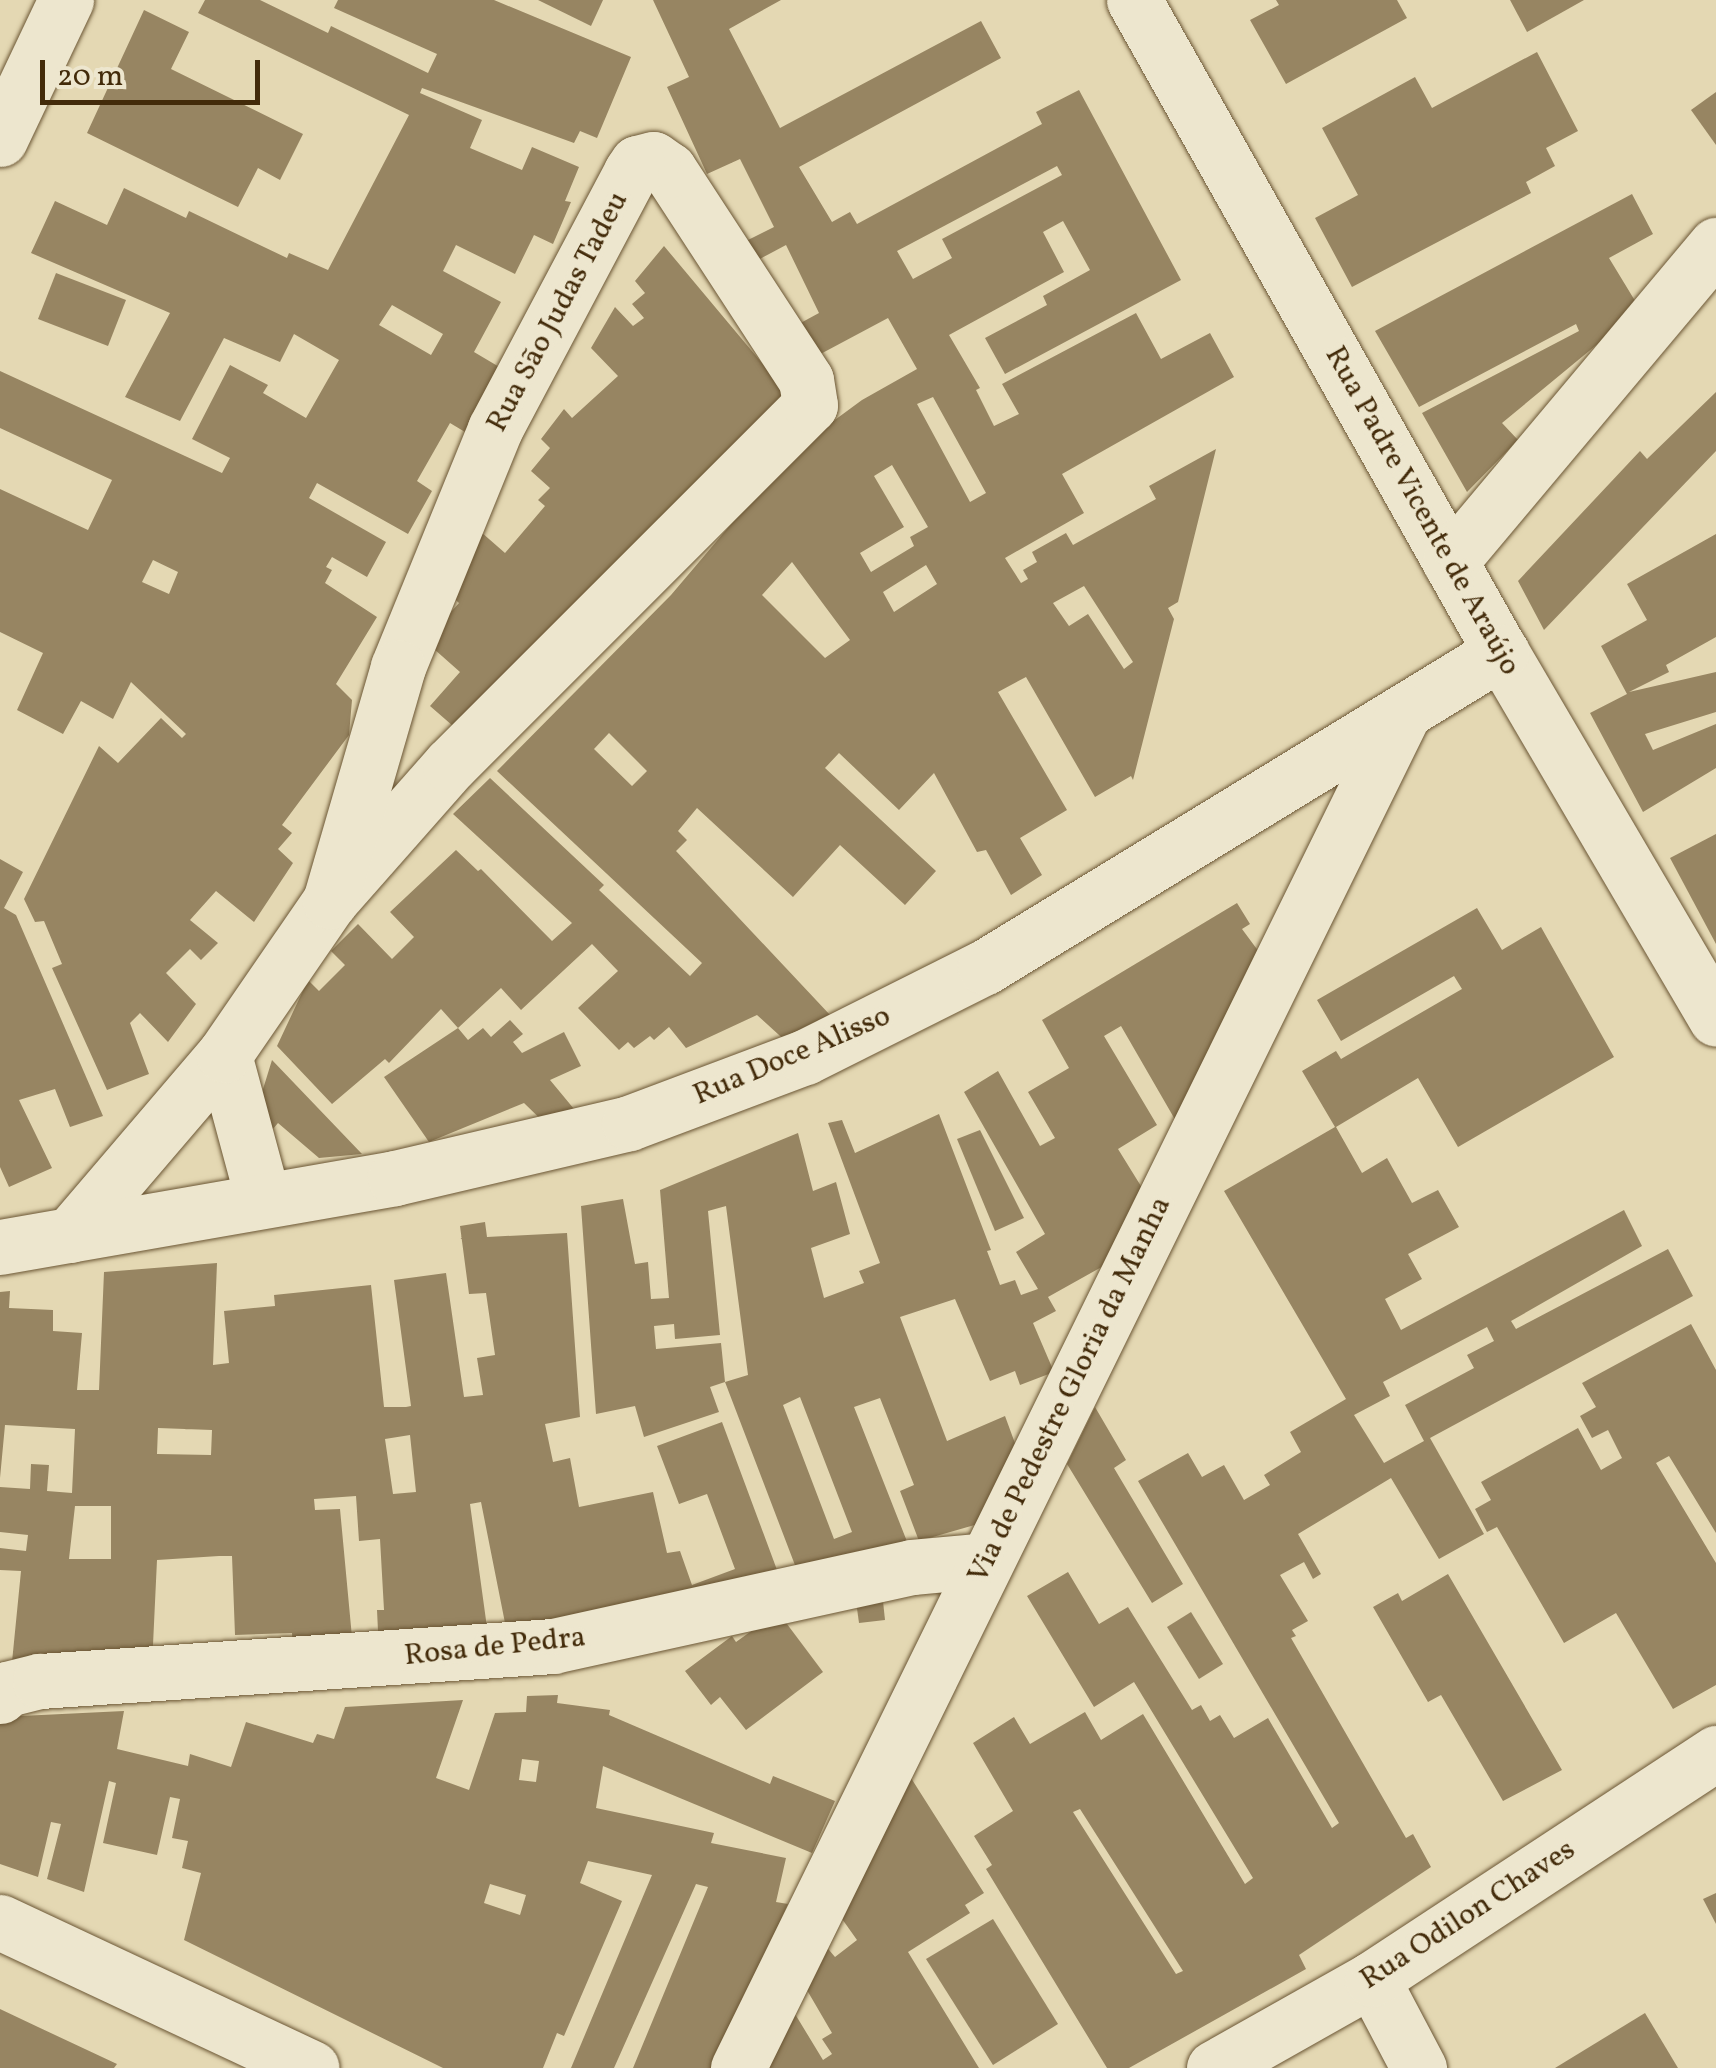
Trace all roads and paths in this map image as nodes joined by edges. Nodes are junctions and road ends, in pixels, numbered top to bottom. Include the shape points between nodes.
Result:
1 (66, 0) edge
2 (1134, 0) edge
3 (0, 138) edge
4 (1716, 246) edge
5 (1450, 562) junction
6 (1501, 652) junction
7 (1404, 712) junction
8 (330, 900) junction
9 (1716, 1019) edge
10 (224, 1055) junction
11 (263, 1200) junction
12 (70, 1235) junction
13 (0, 1248) edge
14 (987, 1560) junction
15 (0, 1696) edge
16 (1716, 1753) edge
17 (0, 1922) edge
18 (1372, 1979) junction
19 (312, 2068) edge
20 (738, 2068) edge
21 (1214, 2068) edge
22 (1419, 2068) edge

1 - 3 street
2 - 5 street, Rua Padre Vicente de Araújo
4 - 5 street
5 - 6 street, Rua Padre Vicente de Araújo
6 - 7 street, Rua Doce Alisso
6 - 9 street, Rua Padre Vicente de Araújo
7 - 11 street, Rua Doce Alisso via 985,967 804,1057 628,1123 395,1178
7 - 14 street, Via de Pedestre Gloria da Manha
8 - 8 street, Rua São Judas Tadeu via 398,668 495,429 631,172 653,159 669,170 806,380 810,406 463,752
8 - 10 street, Rua São Judas Tadeu
10 - 11 street
10 - 12 street, Rua São Judas Tadeu
11 - 12 street, Rua Doce Alisso
12 - 13 street, Rua Doce Alisso
14 - 15 street, Rosa de Pedra via 912,1567 554,1646 40,1682
14 - 20 street, Via de Pedestre Gloria da Manha
16 - 18 street, Rua Odilon Chaves
17 - 19 street
18 - 21 street, Rua Odilon Chaves
18 - 22 street

